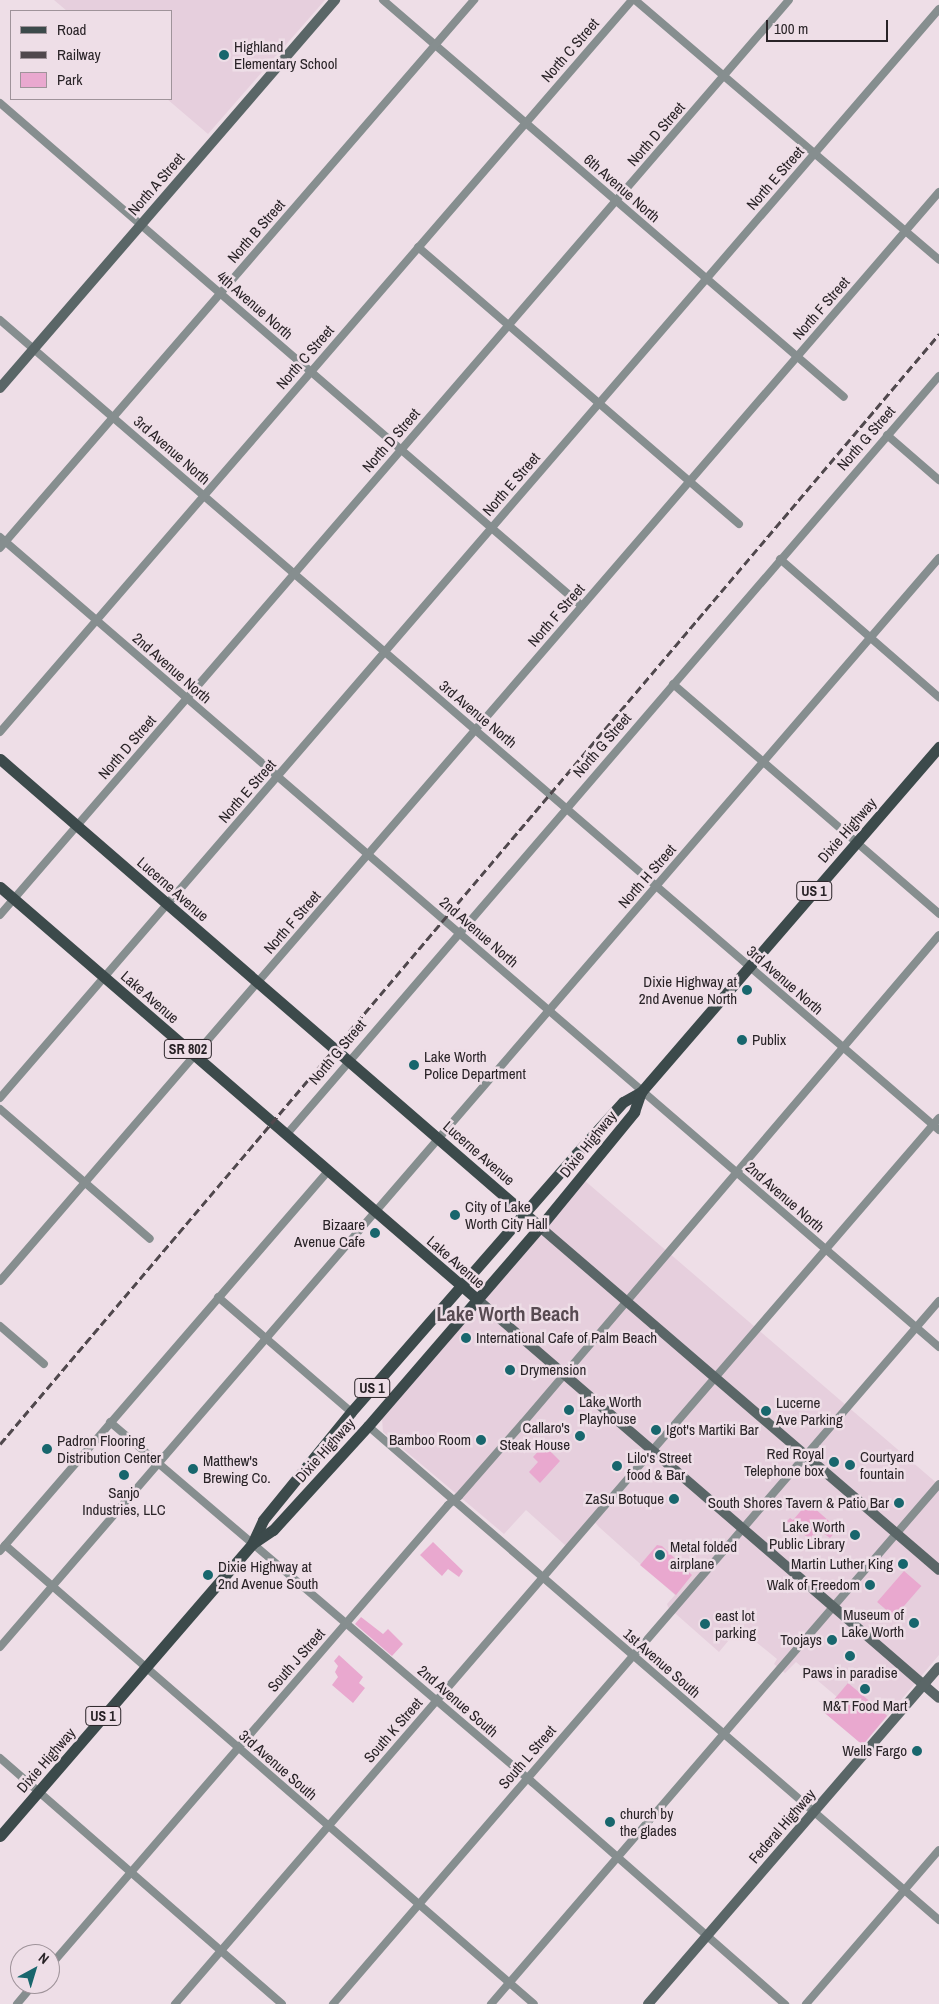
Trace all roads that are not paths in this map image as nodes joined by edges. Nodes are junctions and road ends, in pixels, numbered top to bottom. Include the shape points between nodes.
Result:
1 (335, 0) edge
2 (383, 0) edge
3 (474, 0) edge
4 (633, 0) edge
5 (789, 0) edge
6 (939, 9) edge
7 (435, 45) junction
8 (723, 76) junction
9 (0, 103) edge
10 (526, 123) junction
11 (815, 153) junction
12 (939, 192) edge
13 (616, 201) junction
14 (141, 225) junction
15 (905, 231) junction
16 (418, 247) junction
17 (939, 260) edge
18 (706, 279) junction
19 (220, 294) junction
20 (0, 320) edge
21 (509, 325) junction
22 (34, 349) junction
23 (797, 357) junction
24 (311, 372) junction
25 (939, 376) edge
26 (0, 388) edge
27 (844, 397) dead end
28 (599, 403) junction
29 (113, 418) junction
30 (887, 435) junction
31 (401, 450) junction
32 (939, 480) edge
33 (690, 481) junction
34 (204, 496) junction
35 (739, 524) dead end
36 (492, 528) junction
37 (2, 543) edge
38 (939, 558) edge
39 (780, 560) junction
40 (294, 574) junction
41 (582, 606) junction
42 (96, 620) junction
43 (871, 638) junction
44 (385, 652) junction
45 (673, 684) junction
46 (187, 698) junction
47 (939, 698) edge
48 (475, 729) junction
49 (0, 732) edge
50 (939, 747) edge
51 (0, 759) edge
52 (763, 762) junction
53 (277, 777) junction
54 (566, 807) junction
55 (77, 826) junction
56 (856, 842) junction
57 (368, 855) junction
58 (656, 886) junction
59 (0, 887) edge
60 (14, 899) junction
61 (168, 904) junction
62 (939, 914) edge
63 (0, 915) edge
64 (459, 932) junction
65 (939, 936) edge
66 (749, 967) junction
67 (104, 977) junction
68 (258, 982) junction
69 (549, 1011) junction
70 (842, 1047) junction
71 (194, 1056) junction
72 (348, 1060) junction
73 (642, 1092) junction
74 (0, 1098) edge
75 (0, 1110) edge
76 (939, 1118) edge
77 (936, 1128) edge
78 (287, 1134) junction
79 (439, 1138) junction
80 (329, 1170) junction
81 (737, 1173) junction
82 (85, 1183) junction
83 (376, 1211) junction
84 (523, 1212) junction
85 (540, 1226) junction
86 (150, 1239) dead end
87 (826, 1250) junction
88 (0, 1281) edge
89 (460, 1285) junction
90 (218, 1297) junction
91 (477, 1299) junction
92 (628, 1301) junction
93 (939, 1301) edge
94 (0, 1326) edge
95 (916, 1328) junction
96 (266, 1339) junction
97 (939, 1348) edge
98 (44, 1364) dead end
99 (565, 1375) junction
100 (716, 1377) junction
101 (351, 1412) junction
102 (110, 1422) junction
103 (368, 1426) junction
104 (652, 1451) junction
105 (806, 1455) junction
106 (158, 1463) junction
107 (939, 1484) edge
108 (453, 1500) junction
109 (743, 1529) junction
110 (897, 1533) junction
111 (252, 1544) junction
112 (2, 1548) edge
113 (939, 1570) edge
114 (543, 1578) junction
115 (52, 1586) junction
116 (834, 1606) junction
117 (345, 1623) junction
118 (0, 1647) edge
119 (633, 1656) junction
120 (145, 1667) junction
121 (939, 1667) edge
122 (924, 1685) junction
123 (939, 1698) edge
124 (436, 1701) junction
125 (724, 1734) junction
126 (238, 1748) junction
127 (0, 1758) edge
128 (527, 1779) junction
129 (38, 1792) junction
130 (815, 1811) junction
131 (328, 1826) junction
132 (0, 1836) edge
133 (939, 1850) edge
134 (617, 1857) junction
135 (130, 1873) junction
136 (904, 1890) junction
137 (418, 1905) junction
138 (939, 1920) edge
139 (708, 1935) junction
140 (221, 1951) junction
141 (60, 1954) edge
142 (509, 1983) junction
143 (26, 1994) edge
144 (17, 2004) edge
145 (175, 2004) edge
146 (282, 2004) edge
147 (333, 2004) edge
148 (490, 2004) edge
149 (534, 2004) edge
150 (648, 2004) edge
151 (785, 2004) edge
152 (806, 2004) edge

1 - 14 main road, North A Street
2 - 7 street, 6th Avenue North
3 - 7 street, North B Street
4 - 8 street
4 - 10 street, North C Street
5 - 8 street, North D Street
6 - 11 street, North E Street
7 - 10 street, 6th Avenue North
7 - 19 street, North B Street
8 - 11 street
8 - 13 street, North D Street
9 - 14 street, 4th Avenue North
10 - 13 street, 6th Avenue North
10 - 16 street, North C Street
11 - 15 street
11 - 18 street, North E Street
12 - 15 street, North F Street
13 - 18 street, 6th Avenue North
13 - 21 street, North D Street
14 - 19 street, 4th Avenue North
14 - 22 main road, North A Street
15 - 17 street
15 - 23 street, North F Street
16 - 21 street
16 - 24 street, North C Street
18 - 23 street, 6th Avenue North
18 - 28 street, North E Street
19 - 24 street, 4th Avenue North
19 - 29 street, North B Street
20 - 22 street, 3rd Avenue North
21 - 28 street
21 - 31 street, North D Street
22 - 26 main road, North A Street
22 - 29 street, 3rd Avenue North
23 - 27 street, 6th Avenue North
23 - 33 street, North F Street
24 - 31 street, 4th Avenue North
24 - 34 street, North C Street
25 - 30 street, North G Street
28 - 33 street
28 - 36 street, North E Street
29 - 34 street, 3rd Avenue North
29 - 37 street, North B Street
30 - 32 street
30 - 39 street, North G Street
31 - 36 street, 4th Avenue North
31 - 40 street, North D Street
33 - 35 street
33 - 41 street, North F Street
34 - 40 street, 3rd Avenue North
34 - 42 street, North C Street
36 - 41 street, 4th Avenue North
36 - 44 street, North E Street
37 - 42 street, 2nd Avenue North
38 - 43 street, North H Street
39 - 43 street
39 - 45 street, North G Street
40 - 44 street, 3rd Avenue North
40 - 46 street, North D Street
41 - 48 street, North F Street
42 - 46 street, 2nd Avenue North
42 - 49 street, North C Street
43 - 47 street
43 - 52 street, North H Street
44 - 48 street, 3rd Avenue North
44 - 53 street, North E Street
45 - 52 street
45 - 54 street, North G Street
46 - 53 street, 2nd Avenue North
46 - 55 street, North D Street
48 - 54 street, 3rd Avenue North
48 - 57 street, North F Street
50 - 56 main road, Dixie Highway / US 1
51 - 55 main road, Lucerne Avenue
52 - 56 street
52 - 58 street, North H Street
53 - 57 street, 2nd Avenue North
53 - 61 street, North E Street
54 - 58 street, 3rd Avenue North
54 - 64 street, North G Street
55 - 60 street, North D Street
55 - 61 main road, Lucerne Avenue
56 - 62 street
56 - 66 main road, Dixie Highway / US 1
57 - 64 street, 2nd Avenue North
57 - 68 street, North F Street
58 - 66 street, 3rd Avenue North
58 - 69 street, North H Street
59 - 60 main road, Lake Avenue / SR 802
60 - 63 street, North D Street
60 - 67 main road, Lake Avenue / SR 802
61 - 67 street, North E Street
61 - 68 main road, Lucerne Avenue
64 - 69 street, 2nd Avenue North
64 - 72 street, North G Street
65 - 70 street, South J Street
66 - 70 street, 3rd Avenue North
66 - 73 main road, Dixie Highway / US 1
67 - 71 main road, Lake Avenue / SR 802
67 - 74 street, North E Street
68 - 71 street, North F Street
68 - 72 main road, Lucerne Avenue
69 - 73 street, 2nd Avenue North
69 - 79 street, North H Street
70 - 77 street, 3rd Avenue North
70 - 81 street, South J Street
71 - 78 main road, Lake Avenue / SR 802
71 - 82 street, North F Street
72 - 78 street, North G Street
72 - 79 main road, Lucerne Avenue
73 - 81 street, 2nd Avenue North
73 - 84 main road, Dixie Highway / US 1 via 623,1102
73 - 85 main road, Dixie Highway / US 1 via 634,1112
75 - 82 street
76 - 77 street, South K Street
77 - 87 street, South K Street
78 - 80 main road, Lake Avenue / SR 802
79 - 83 street, North H Street
79 - 84 main road, Lucerne Avenue
80 - 83 main road, Lake Avenue / SR 802
80 - 90 street
81 - 87 street, 2nd Avenue North
81 - 92 street, South J Street
82 - 86 street
82 - 88 street, North F Street
83 - 89 main road, Lake Avenue / SR 802
83 - 96 street, North H Street
84 - 85 main road, Lucerne Avenue
84 - 89 main road, Dixie Highway / US 1
85 - 91 main road, Dixie Highway / US 1
85 - 92 main road, Lucerne Avenue
87 - 95 street, 2nd Avenue North
87 - 100 street, South K Street
89 - 91 main road, Lake Avenue / SR 802
89 - 101 main road, Dixie Highway / US 1
90 - 96 street
90 - 102 street
91 - 99 main road, Lake Avenue / SR 802
91 - 103 main road, Dixie Highway / US 1
92 - 99 street, South J Street
92 - 100 main road, Lucerne Avenue
93 - 95 street, South L Street
94 - 98 street
95 - 97 street, 2nd Avenue North
95 - 105 street, South L Street
96 - 101 street
96 - 106 street, North H Street
99 - 104 main road, Lake Avenue / SR 802
99 - 108 street, South J Street
100 - 104 street, South K Street
100 - 105 main road, Lucerne Avenue
101 - 111 main road, Dixie Highway / US 1 via 263,1520
102 - 106 street, 2nd Avenue South
102 - 112 street
103 - 108 street, 1st Avenue South
103 - 111 main road, Dixie Highway / US 1 via 273,1530
104 - 109 main road, Lake Avenue / SR 802
104 - 114 street, South K Street
105 - 109 street, South L Street
105 - 110 main road, Lucerne Avenue
106 - 111 street, 2nd Avenue South
106 - 115 street, North H Street
107 - 110 street
108 - 114 street, 1st Avenue South
108 - 117 street, South J Street
109 - 116 main road, Lake Avenue / SR 802
109 - 119 street, South L Street
110 - 113 main road, Lucerne Avenue
110 - 116 street
111 - 117 street, 2nd Avenue South
111 - 120 main road, Dixie Highway / US 1
112 - 115 street, 3rd Avenue South
114 - 119 street, 1st Avenue South
114 - 124 street, South K Street
115 - 118 street, North H Street
115 - 120 street, 3rd Avenue South
116 - 122 main road, Lake Avenue / SR 802
116 - 125 street
117 - 124 street, 2nd Avenue South
117 - 126 street, South J Street
119 - 125 street, 1st Avenue South
119 - 128 street, South L Street
120 - 126 street, 3rd Avenue South
120 - 129 main road, Dixie Highway / US 1
121 - 122 main road, Federal Highway
122 - 123 main road, Lake Avenue / SR 802
122 - 130 main road, Federal Highway
124 - 128 street, 2nd Avenue South
124 - 131 street, South K Street
125 - 130 street, 1st Avenue South
125 - 134 street
126 - 131 street, 3rd Avenue South
126 - 135 street, South J Street
127 - 129 street
128 - 134 street, 2nd Avenue South
128 - 137 street, South L Street
129 - 132 main road, Dixie Highway / US 1
129 - 135 street
130 - 136 street, 1st Avenue South
130 - 139 main road, Federal Highway
131 - 137 street, 3rd Avenue South
131 - 140 street, South K Street
133 - 136 street
134 - 139 street, 2nd Avenue South
134 - 142 street
135 - 140 street
135 - 141 street, South J Street
136 - 138 street, 1st Avenue South
136 - 152 street
137 - 142 street, 3rd Avenue South
137 - 147 street, South L Street
139 - 150 main road, Federal Highway
139 - 151 street, 2nd Avenue South
140 - 145 street, South K Street
140 - 146 street
142 - 148 street
142 - 149 street, 3rd Avenue South
143 - 144 street

